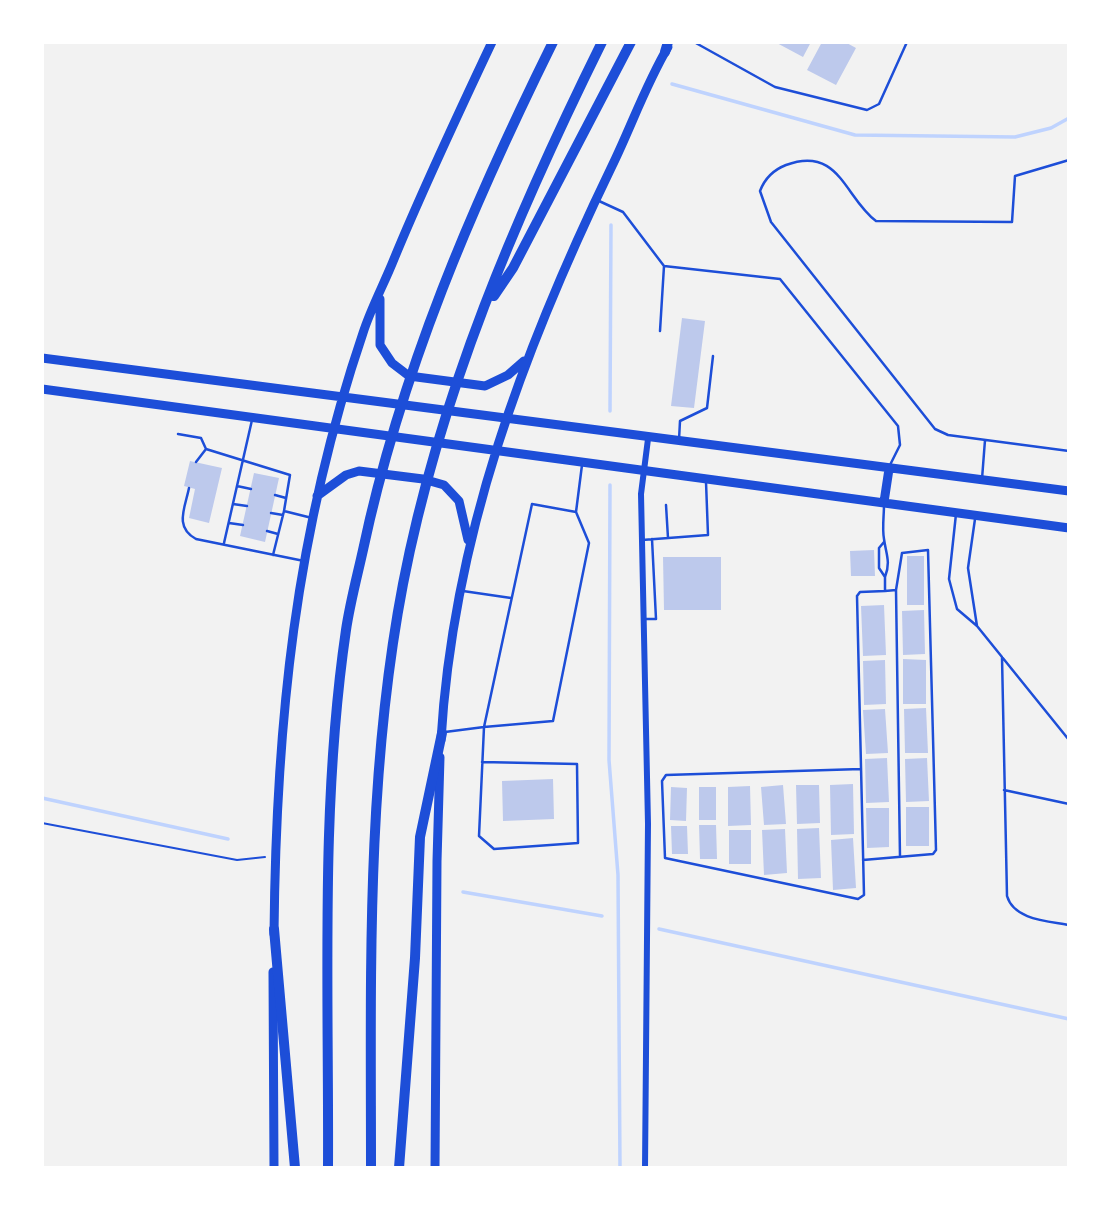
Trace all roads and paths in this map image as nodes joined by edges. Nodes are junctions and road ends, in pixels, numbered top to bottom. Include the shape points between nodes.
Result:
1 (492, 42) edge
2 (554, 42) edge
3 (602, 42) edge
4 (631, 42) edge
5 (694, 42) edge
6 (709, 42) edge
7 (907, 42) edge
8 (668, 45) edge
9 (706, 49) junction
10 (1069, 160) edge
11 (596, 199) junction
12 (664, 266) junction
13 (381, 290) junction
14 (484, 309) junction
15 (660, 331) dead end
16 (713, 356) dead end
17 (42, 358) edge
18 (527, 359) junction
19 (42, 389) edge
20 (343, 397) junction
21 (253, 417) junction
22 (506, 419) junction
23 (336, 428) junction
24 (178, 434) dead end
25 (648, 439) junction
26 (985, 440) junction
27 (679, 443) junction
28 (205, 449) junction
29 (494, 450) junction
30 (1069, 451) edge
31 (243, 460) junction
32 (583, 461) junction
33 (196, 462) dead end
34 (889, 468) junction
35 (644, 470) junction
36 (706, 478) junction
37 (982, 479) junction
38 (237, 486) junction
39 (189, 488) dead end
40 (251, 489) dead end
41 (1069, 491) edge
42 (275, 495) dead end
43 (317, 496) junction
44 (286, 498) junction
45 (884, 502) junction
46 (233, 503) junction
47 (666, 505) dead end
48 (247, 506) dead end
49 (957, 511) junction
50 (576, 512) junction
51 (271, 513) dead end
52 (283, 513) junction
53 (975, 514) junction
54 (313, 519) junction
55 (229, 523) junction
56 (243, 525) dead end
57 (1069, 528) edge
58 (267, 531) dead end
59 (278, 534) junction
60 (668, 538) junction
61 (652, 539) junction
62 (642, 540) junction
63 (884, 542) junction
64 (224, 544) junction
65 (469, 545) junction
66 (273, 555) junction
67 (304, 561) junction
68 (885, 577) junction
69 (460, 590) junction
70 (885, 590) junction
71 (897, 590) junction
72 (511, 598) junction
73 (644, 619) junction
74 (977, 626) junction
75 (1002, 657) junction
76 (484, 727) junction
77 (442, 733) junction
78 (1069, 740) edge
79 (482, 762) junction
80 (861, 769) junction
81 (1004, 790) junction
82 (1069, 804) edge
83 (42, 823) edge
84 (275, 856) junction
85 (900, 857) junction
86 (863, 860) junction
87 (1069, 925) edge
88 (274, 929) junction
89 (274, 1168) edge
90 (295, 1168) edge
91 (328, 1168) edge
92 (371, 1168) edge
93 (399, 1168) edge
94 (435, 1168) edge
95 (645, 1168) edge

1 - 13 main road
2 - 91 highway via 469,218 419,345 372,510 346,627 330,855
3 - 14 highway via 520,214
4 - 14 highway via 513,268
5 - 9 lane
6 - 9 lane
7 - 9 lane via 879,104 867,110 775,87
8 - 11 main road
10 - 26 lane via 1015,176 1012,222 876,221 834,169 817,163 789,164 763,182 762,200 771,222 935,429 941,434
11 - 12 lane via 622,212
11 - 18 main road
12 - 15 lane
12 - 34 lane via 780,279 898,426 900,445
13 - 18 main road via 380,345 392,363 409,376 485,386 509,375
13 - 20 main road
14 - 92 highway via 433,455 395,632 373,859
16 - 27 lane via 707,408 680,421
17 - 20 main road
18 - 22 main road
19 - 21 main road
20 - 22 main road
20 - 23 main road
21 - 23 main road
21 - 31 lane
22 - 25 main road
22 - 29 main road
23 - 29 main road
23 - 43 main road
24 - 28 lane via 201,438
25 - 27 main road
25 - 35 street
26 - 30 lane
26 - 37 lane
27 - 34 main road
28 - 31 lane
28 - 33 lane
29 - 32 main road
29 - 65 main road
31 - 38 lane
31 - 44 lane via 290,475
32 - 35 main road
32 - 50 lane
34 - 37 main road
34 - 45 main road
35 - 36 main road
35 - 62 street
36 - 45 main road
36 - 60 lane via 708,535
37 - 41 main road
38 - 40 lane
38 - 46 lane
39 - 64 lane via 182,526 185,533
42 - 44 lane
43 - 54 main road
43 - 65 main road via 359,471 439,482 458,501
44 - 52 lane
45 - 49 main road
45 - 63 lane
46 - 48 lane
46 - 55 lane
47 - 60 lane
49 - 53 main road
49 - 74 lane via 949,579 957,609
50 - 72 lane via 532,504
50 - 76 lane via 589,544 553,720
51 - 52 lane
52 - 54 lane
52 - 59 lane
53 - 57 main road
53 - 74 lane via 968,568
54 - 67 main road
55 - 56 lane
55 - 64 lane
58 - 59 lane
59 - 66 lane
60 - 61 lane
61 - 62 lane
61 - 73 lane via 656,618
62 - 73 street
63 - 68 lane via 889,551
63 - 68 lane via 878,548 879,568
64 - 66 lane
65 - 69 main road
66 - 67 lane
67 - 84 main road via 284,688
68 - 70 lane
69 - 72 lane
69 - 77 main road via 446,671
70 - 71 lane
70 - 80 lane via 857,596
71 - 85 lane
71 - 85 lane via 902,552 928,550 936,850
72 - 76 lane
73 - 95 street via 648,824
74 - 75 lane
75 - 78 lane
75 - 81 lane
76 - 77 lane
76 - 79 lane
77 - 93 highway via 420,837
77 - 94 main road
79 - 79 lane via 577,764 578,844 494,849 485,844 479,836
80 - 86 lane
80 - 86 lane via 666,775 662,781 666,861 858,899 864,895
81 - 82 lane
81 - 87 lane via 1009,903 1022,914
83 - 84 path via 237,860
84 - 88 main road
85 - 86 lane
88 - 89 main road
88 - 90 highway

